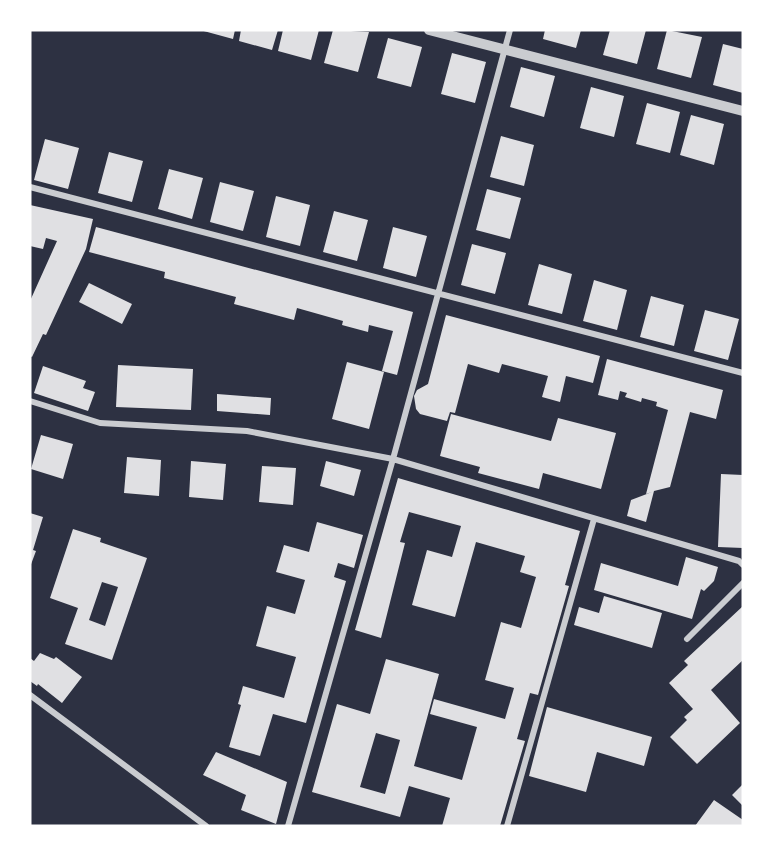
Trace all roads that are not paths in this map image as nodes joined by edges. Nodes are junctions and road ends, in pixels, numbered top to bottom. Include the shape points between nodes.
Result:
1 (429, 30) edge
2 (510, 30) edge
3 (504, 50) junction
4 (743, 111) edge
5 (30, 187) edge
6 (437, 293) junction
7 (743, 373) edge
8 (30, 400) edge
9 (393, 459) junction
10 (594, 519) junction
11 (743, 565) edge
12 (743, 583) edge
13 (687, 639) dead end
14 (30, 694) edge
15 (206, 826) edge
16 (288, 826) edge
17 (507, 826) edge

1 - 3 street
2 - 3 street
3 - 4 street
3 - 6 street
5 - 6 street
6 - 7 street
6 - 9 street
8 - 9 street via 100,423 247,431
9 - 10 street
9 - 16 street
10 - 11 street
10 - 17 street
12 - 13 street
14 - 15 street

